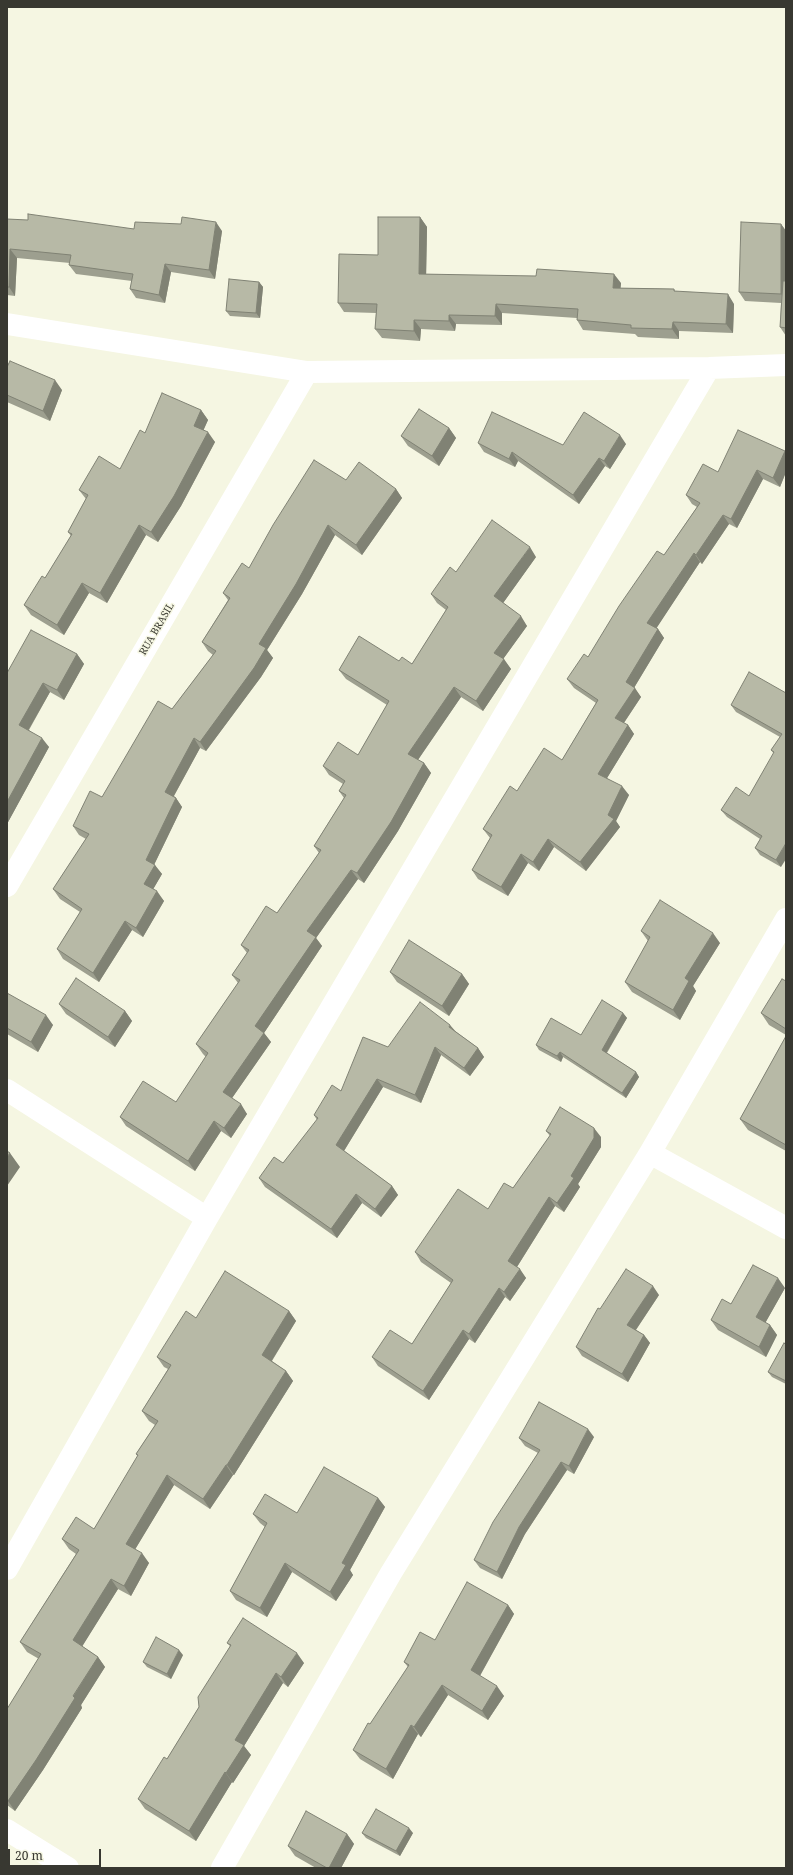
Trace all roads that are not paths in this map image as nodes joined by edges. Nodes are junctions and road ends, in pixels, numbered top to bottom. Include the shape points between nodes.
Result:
1 (7, 324) edge
2 (786, 365) edge
3 (709, 368) junction
4 (307, 372) junction
5 (7, 886) edge
6 (786, 920) edge
7 (7, 1090) edge
8 (650, 1153) junction
9 (207, 1218) junction
10 (786, 1228) edge
11 (7, 1569) edge
12 (7, 1830) edge
13 (68, 1868) edge
14 (222, 1868) edge

1 - 4 street
2 - 3 street
3 - 4 street
3 - 9 street
4 - 5 street, RUA BRASIL
6 - 8 street
7 - 9 street
8 - 10 street
8 - 14 street via 390,1573
9 - 11 street
12 - 13 street

